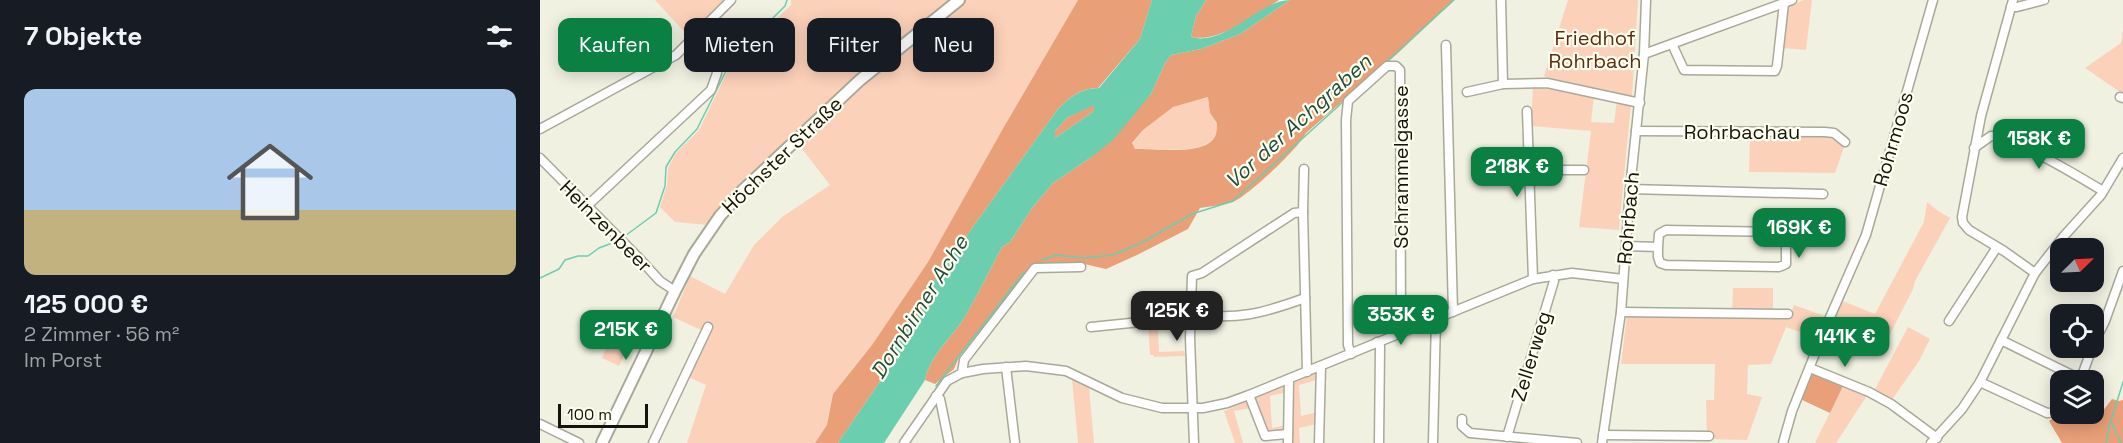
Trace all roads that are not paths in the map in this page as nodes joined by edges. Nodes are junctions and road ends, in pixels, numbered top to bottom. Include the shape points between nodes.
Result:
1 (731, 0) edge
2 (959, 0) edge
3 (1501, 0) edge
4 (1646, 0) edge
5 (1933, 0) edge
6 (2044, 0) edge
7 (1788, 1) edge
8 (2012, 3) edge
9 (1672, 44) junction
10 (1446, 45) dead end
11 (1644, 54) junction
12 (717, 73) dead end
13 (1503, 84) junction
14 (1467, 92) dead end
15 (1640, 103) junction
16 (1527, 111) dead end
17 (540, 129) edge
18 (1636, 131) junction
19 (1845, 142) dead end
20 (1974, 148) junction
21 (540, 158) edge
22 (2123, 158) edge
23 (1304, 170) dead end
24 (1529, 170) junction
25 (1584, 170) dead end
26 (1630, 189) junction
27 (2103, 191) junction
28 (1823, 194) dead end
29 (588, 205) junction
30 (1303, 212) junction
31 (1626, 246) junction
32 (1658, 247) junction
33 (1997, 247) junction
34 (1081, 267) dead end
35 (2123, 271) edge
36 (2035, 273) junction
37 (1553, 275) junction
38 (1533, 279) junction
39 (1623, 279) junction
40 (675, 291) junction
41 (1305, 298) junction
42 (1453, 312) junction
43 (1621, 312) junction
44 (1788, 314) dead end
45 (1190, 315) junction
46 (1436, 319) junction
47 (1949, 321) dead end
48 (2104, 323) edge
49 (708, 327) dead end
50 (1091, 327) dead end
51 (1403, 332) junction
52 (2001, 340) junction
53 (1377, 342) junction
54 (1351, 354) junction
55 (1321, 366) junction
56 (1006, 367) junction
57 (1810, 368) junction
58 (2060, 370) edge
59 (1307, 372) junction
60 (962, 373) junction
61 (1289, 379) junction
62 (1980, 382) junction
63 (1249, 395) junction
64 (936, 396) junction
65 (1193, 410) junction
66 (2050, 413) edge
67 (1462, 419) dead end
68 (540, 424) edge
69 (1709, 436) dead end
70 (1507, 437) junction
71 (1288, 438) edge
72 (1603, 439) edge
73 (1934, 441) edge
74 (579, 443) edge
75 (602, 443) edge
76 (653, 443) edge
77 (904, 443) edge
78 (949, 443) edge
79 (1015, 443) edge
80 (1194, 443) edge
81 (1319, 443) edge
82 (1379, 443) edge
83 (1433, 443) edge
84 (1577, 443) edge
85 (1783, 443) edge

1 - 17 street via 676,55
2 - 40 main road, Höchster Straße via 860,80 742,191 708,232
3 - 13 street
4 - 11 street, Rohrbach
5 - 57 street, Rohrmoos via 1866,236
6 - 8 street via 2017,8
7 - 9 street
7 - 9 street via 1775,71 1684,70
8 - 20 street
9 - 11 street
10 - 42 street
11 - 15 street, Rohrbach
12 - 29 street via 711,90
13 - 14 street
13 - 15 street via 1546,83
15 - 18 street, Rohrbach
16 - 24 street
18 - 19 street, Rohrbachau via 1825,132 1834,133
18 - 26 street, Rohrbach
20 - 27 street via 1991,136 2006,138
20 - 33 street via 1963,224
21 - 29 street, Heinzenbeer
22 - 27 street
23 - 30 street
24 - 25 street
24 - 38 street
26 - 28 street
26 - 31 street, Rohrbach
27 - 36 street
29 - 40 street, Heinzenbeer via 660,281
30 - 41 street
30 - 45 street via 1294,213 1192,276
31 - 32 street
31 - 39 street, Rohrbach
32 - 32 street via 1660,263 1666,265 1786,264 1784,232 1666,230 1659,234
33 - 36 street
33 - 47 street
34 - 60 street via 1035,268 964,360
35 - 48 street
36 - 52 street
37 - 38 street
37 - 39 street via 1572,273
37 - 70 street, Zellerweg
38 - 42 street
39 - 43 street, Rohrbach
40 - 75 main road, Höchster Straße
41 - 45 street via 1243,316
41 - 59 street
42 - 46 street
43 - 44 street
43 - 72 street, Rohrbach
45 - 50 street
45 - 65 street
46 - 51 street
46 - 83 street
49 - 76 street
51 - 53 street
51 - 54 street, Schrammelgasse via 1400,70 1387,66 1348,101 1347,288
52 - 58 street
52 - 62 street
53 - 54 street
53 - 82 street
54 - 55 street
55 - 59 street
55 - 81 street
56 - 60 street
56 - 65 street via 1039,366 1066,371 1134,402
56 - 79 street
57 - 73 street via 1892,404
57 - 85 street, Rohrmoos
59 - 61 street
60 - 64 street via 947,381
61 - 63 street
61 - 71 street
62 - 66 street
62 - 73 street
63 - 65 street
63 - 71 street via 1265,436
64 - 77 street
64 - 78 street via 940,399
65 - 80 street
67 - 70 street via 1462,426 1470,433
68 - 74 street
69 - 72 street, Rohrbach
70 - 84 street

